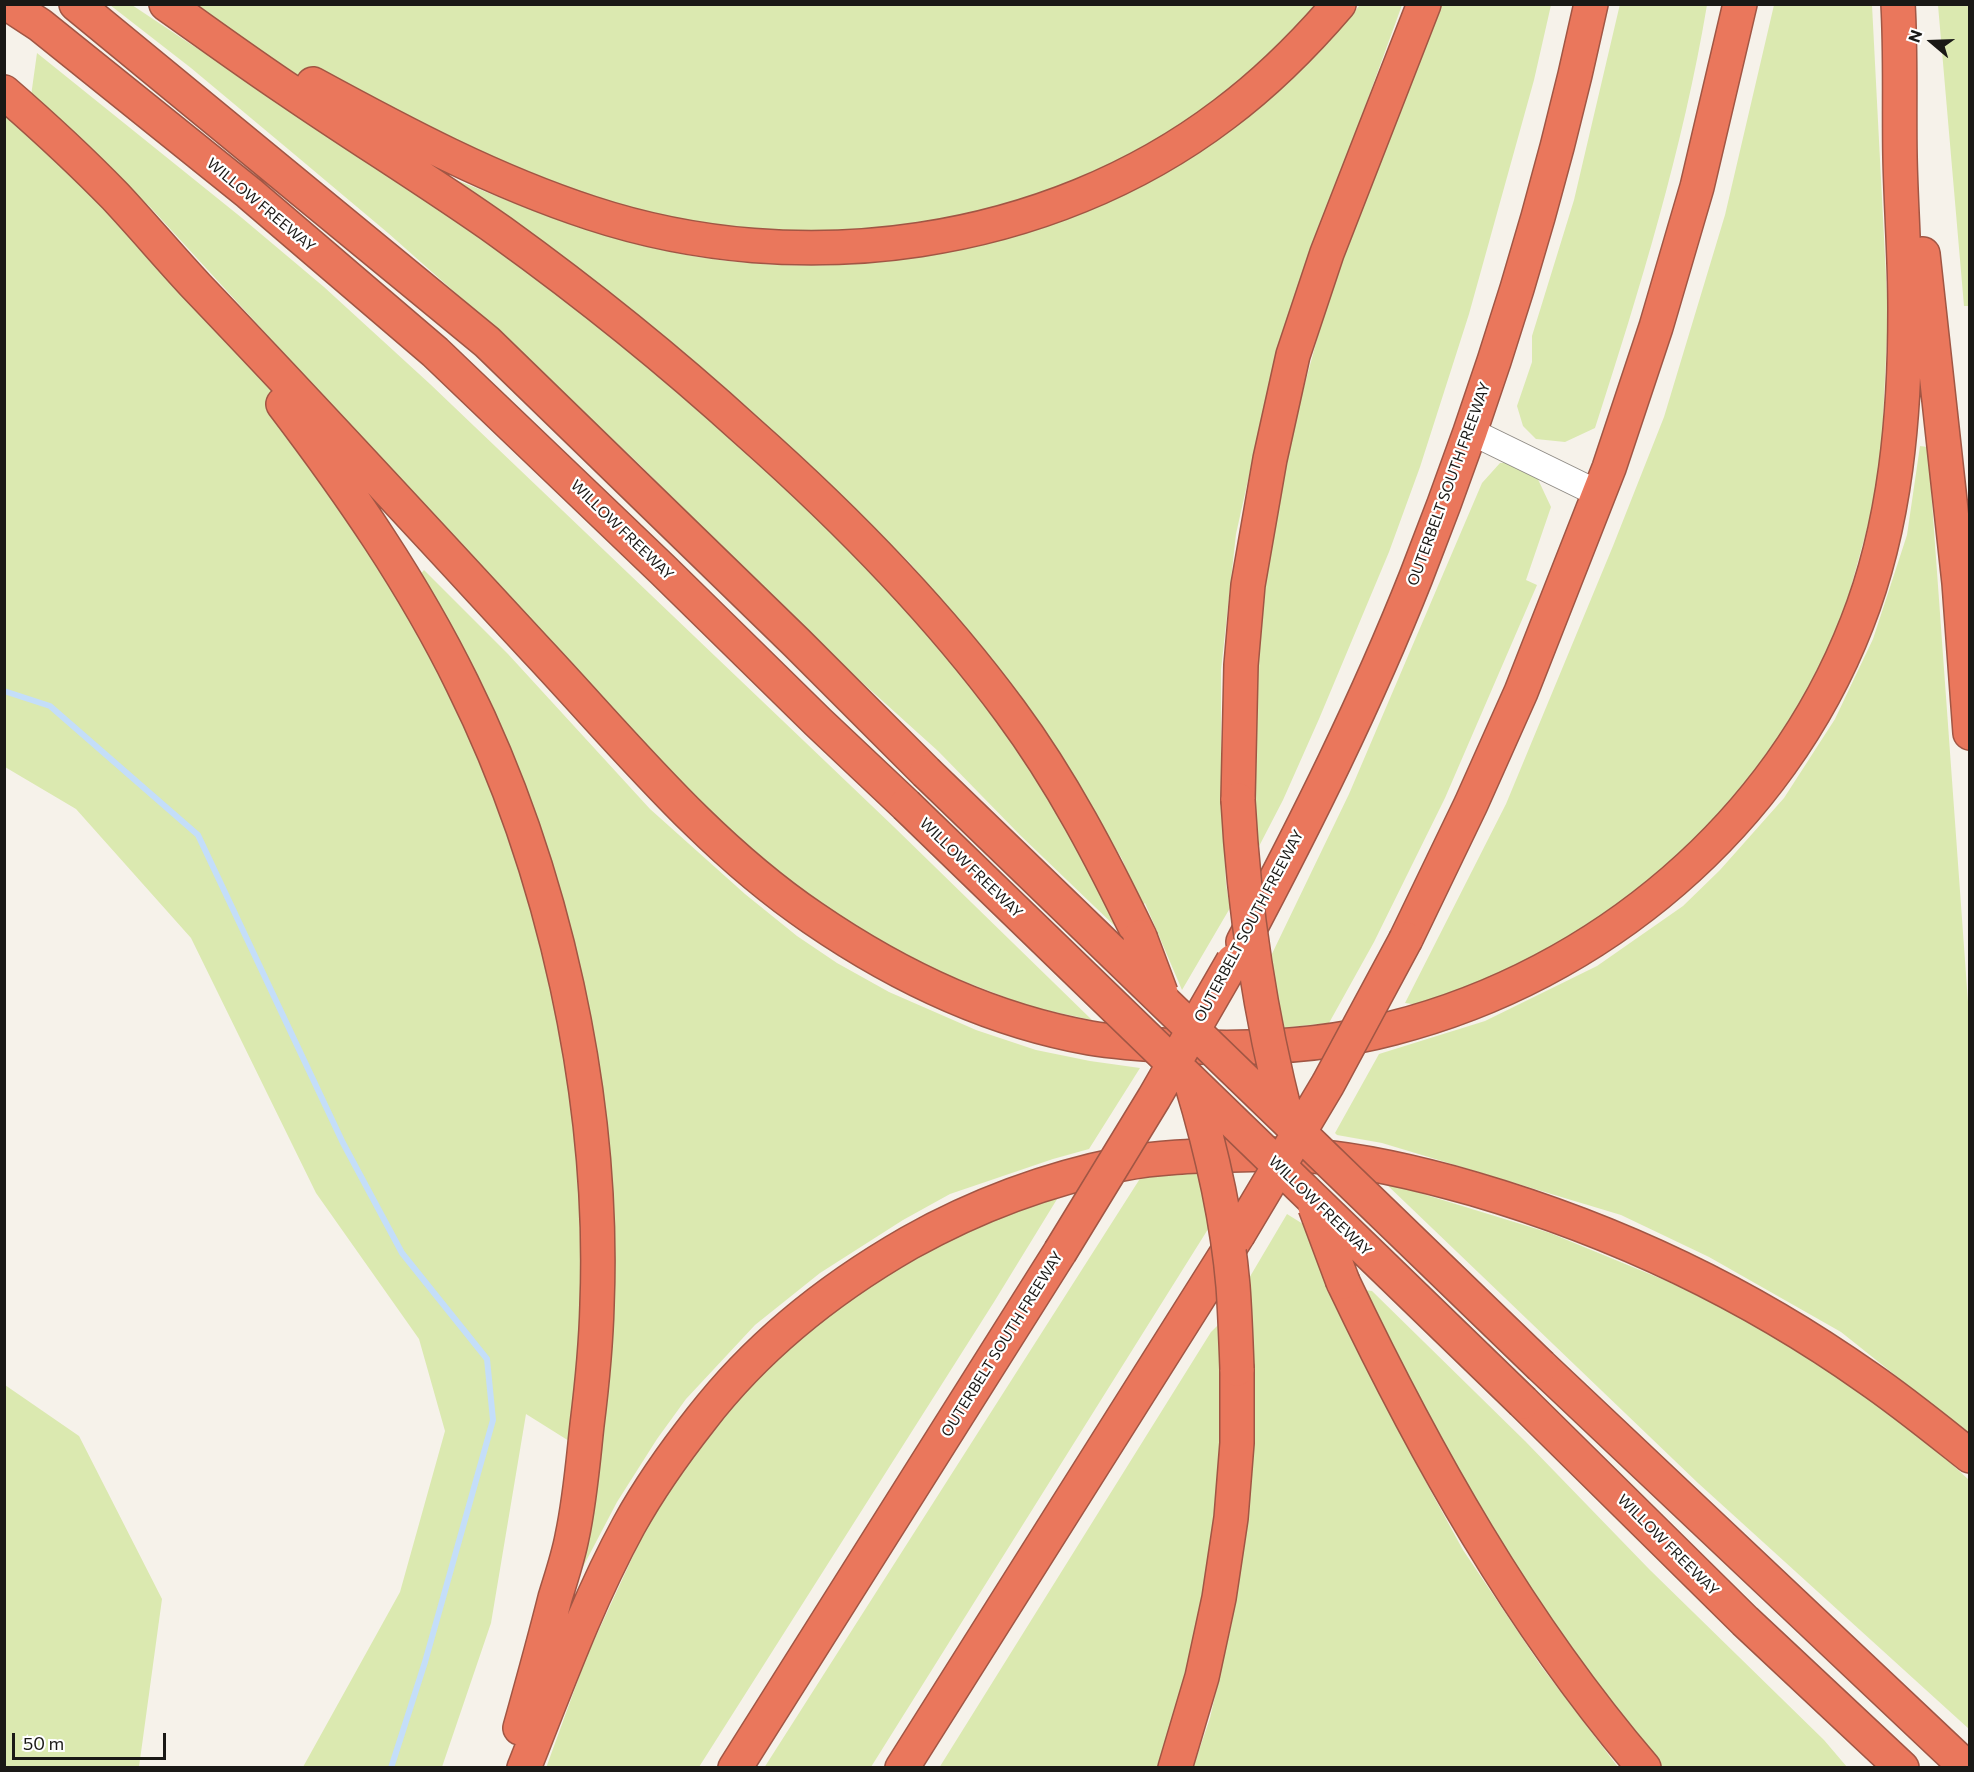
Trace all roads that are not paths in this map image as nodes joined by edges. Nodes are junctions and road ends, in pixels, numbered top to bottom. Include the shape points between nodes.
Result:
1 (8, 4) edge
2 (76, 4) edge
3 (167, 4) edge
4 (1339, 4) edge
5 (1424, 4) edge
6 (1591, 4) edge
7 (1726, 4) edge
8 (1740, 4) edge
9 (1898, 4) edge
10 (1901, 57) junction
11 (4, 92) edge
12 (1697, 187) junction
13 (182, 271) junction
14 (1470, 431) junction
15 (1599, 494) junction
16 (1970, 733) edge
17 (1970, 1456) edge
18 (1745, 1621) junction
19 (510, 1767) edge
20 (524, 1767) edge
21 (735, 1767) edge
22 (902, 1767) edge
23 (1175, 1767) edge
24 (1644, 1767) edge
25 (1871, 1767) edge
26 (1902, 1767) edge
27 (1967, 1767) edge

1 - 18 highway, WILLOW FREEWAY, bridge via 40,25 249,193 435,352
2 - 27 highway, bridge via 486,342 1541,1366
3 - 4 highway via 429,146 527,190 593,214 674,235 742,245 848,248 922,240 1000,222 1056,206 1119,178 1222,116 1301,48
3 - 23 highway, bridge via 500,232 681,371 850,526 961,647 1012,712 1082,821 1140,937 1174,1029 1208,1136 1233,1285 1237,1443 1230,1529 1202,1677
5 - 24 highway, bridge via 1327,253 1291,367 1270,459 1248,585 1241,665 1238,800 1247,915 1274,1069 1294,1142 1343,1281 1387,1375 1476,1534 1576,1683
6 - 14 highway, OUTERBELT SOUTH FREEWAY via 1555,159
7 - 12 highway
8 - 12 highway
9 - 10 highway
10 - 13 highway via 1905,307 1895,477 1881,550 1857,623 1818,705 1758,796 1700,859 1632,916 1514,986 1451,1011 1386,1030 1302,1044 1229,1048 1144,1045 1088,1038 982,1008 871,956 777,894 697,823
10 - 16 highway via 1959,583
11 - 13 highway via 115,196
12 - 15 highway via 1656,327
13 - 19 highway via 347,490 427,615 491,744 520,819 564,973 579,1046 594,1168 597,1302 593,1371 572,1537
14 - 15 lane
14 - 21 highway, OUTERBELT SOUTH FREEWAY, bridge via 1415,579 1364,697 1314,805 1233,961 1060,1252
15 - 22 highway, bridge via 1521,692 1471,804 1406,939 1328,1084 1238,1235
17 - 20 highway via 1867,1377 1794,1329 1695,1275 1613,1238 1520,1203 1442,1180 1311,1155 1192,1156 1123,1164 1054,1181 929,1232 865,1268 818,1302 750,1362 664,1468 630,1523 570,1650
18 - 25 highway
18 - 26 highway, WILLOW FREEWAY

